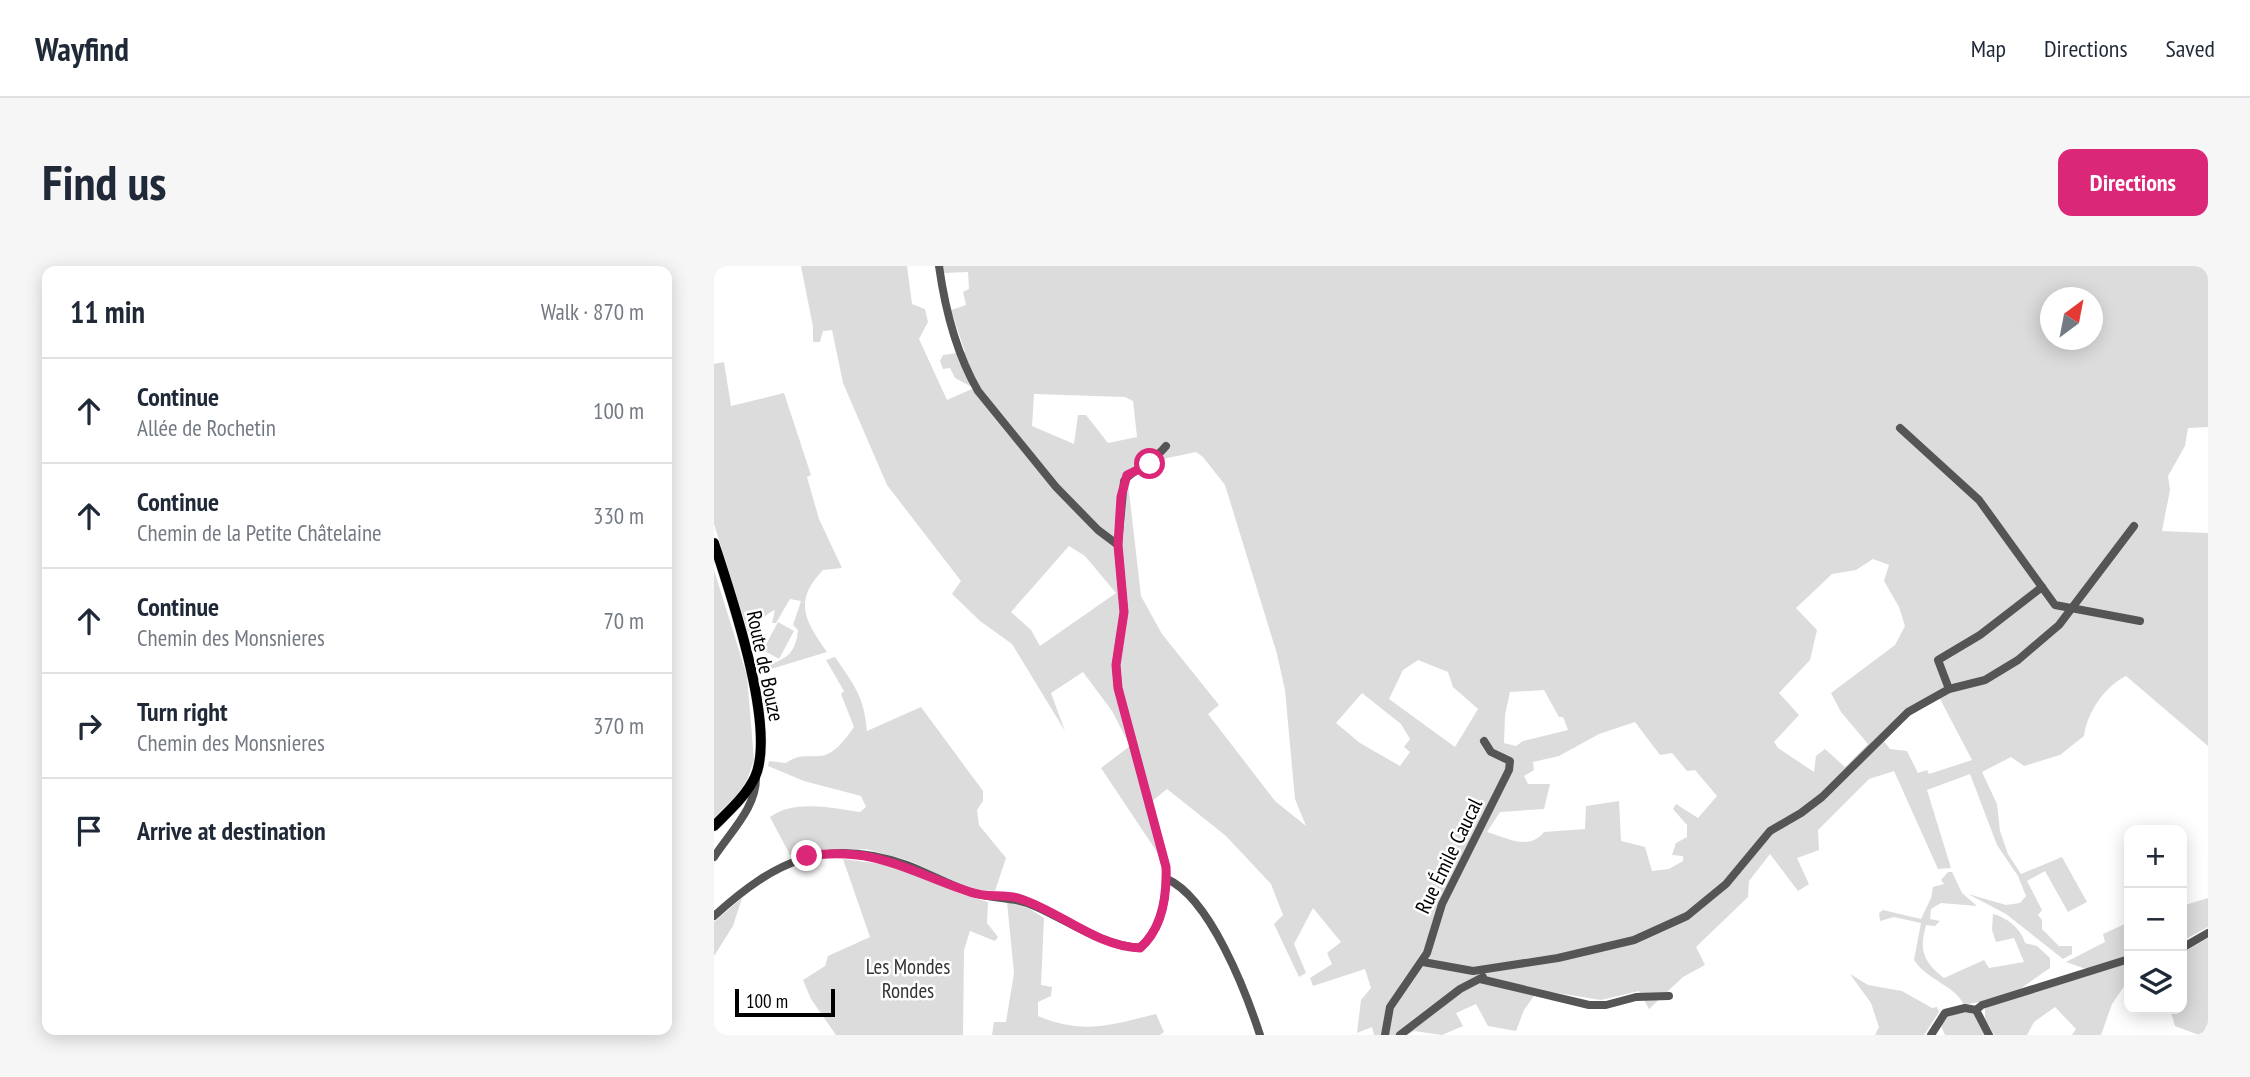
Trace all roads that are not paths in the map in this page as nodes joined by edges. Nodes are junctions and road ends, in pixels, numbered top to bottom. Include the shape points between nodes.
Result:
1 (939, 266) edge
2 (1900, 428) dead end
3 (1166, 446) dead end
4 (2134, 526) dead end
5 (714, 543) edge
6 (1118, 545) junction
7 (2042, 587) junction
8 (2072, 609) junction
9 (2140, 621) dead end
10 (1950, 689) junction
11 (1484, 741) dead end
12 (756, 776) junction
13 (714, 826) edge
14 (714, 857) edge
15 (1167, 879) junction
16 (714, 916) edge
17 (2208, 933) edge
18 (2187, 945) edge
19 (2124, 961) edge
20 (1423, 962) junction
21 (1497, 967) junction
22 (1480, 979) junction
23 (1669, 996) dead end
24 (1976, 1010) junction
25 (1261, 1035) edge
26 (1385, 1035) edge
27 (1400, 1035) edge
28 (1931, 1035) edge
29 (1989, 1035) edge

1 - 6 street via 954,336 978,391 1056,487
2 - 7 street via 1979,500
3 - 6 street via 1124,481
4 - 8 street
5 - 12 main road, Route de Bouze via 754,689 761,733
6 - 15 street via 1124,612 1116,665 1118,688
7 - 8 street via 2055,605
7 - 10 street via 1980,635 1938,660
8 - 9 street
8 - 10 street via 2018,660 1985,680
10 - 21 street via 1908,712 1822,797 1770,831 1726,884 1687,916 1634,940
11 - 20 street, Rue Émile Caucal via 1491,752 1510,761 1485,822 1441,904
12 - 13 main road, Route de Bouze
12 - 14 street via 751,805
15 - 16 street via 1155,935 1140,948 1120,947 1018,898 989,898 888,860 832,853 777,867
15 - 25 street via 1192,901 1222,943 1245,987
17 - 18 street
19 - 24 street
20 - 21 street via 1473,971
20 - 26 street, Rue Émile Caucal via 1394,1000
21 - 22 street
22 - 23 street via 1588,1004
22 - 27 street
24 - 28 street via 1945,1013
24 - 29 street

